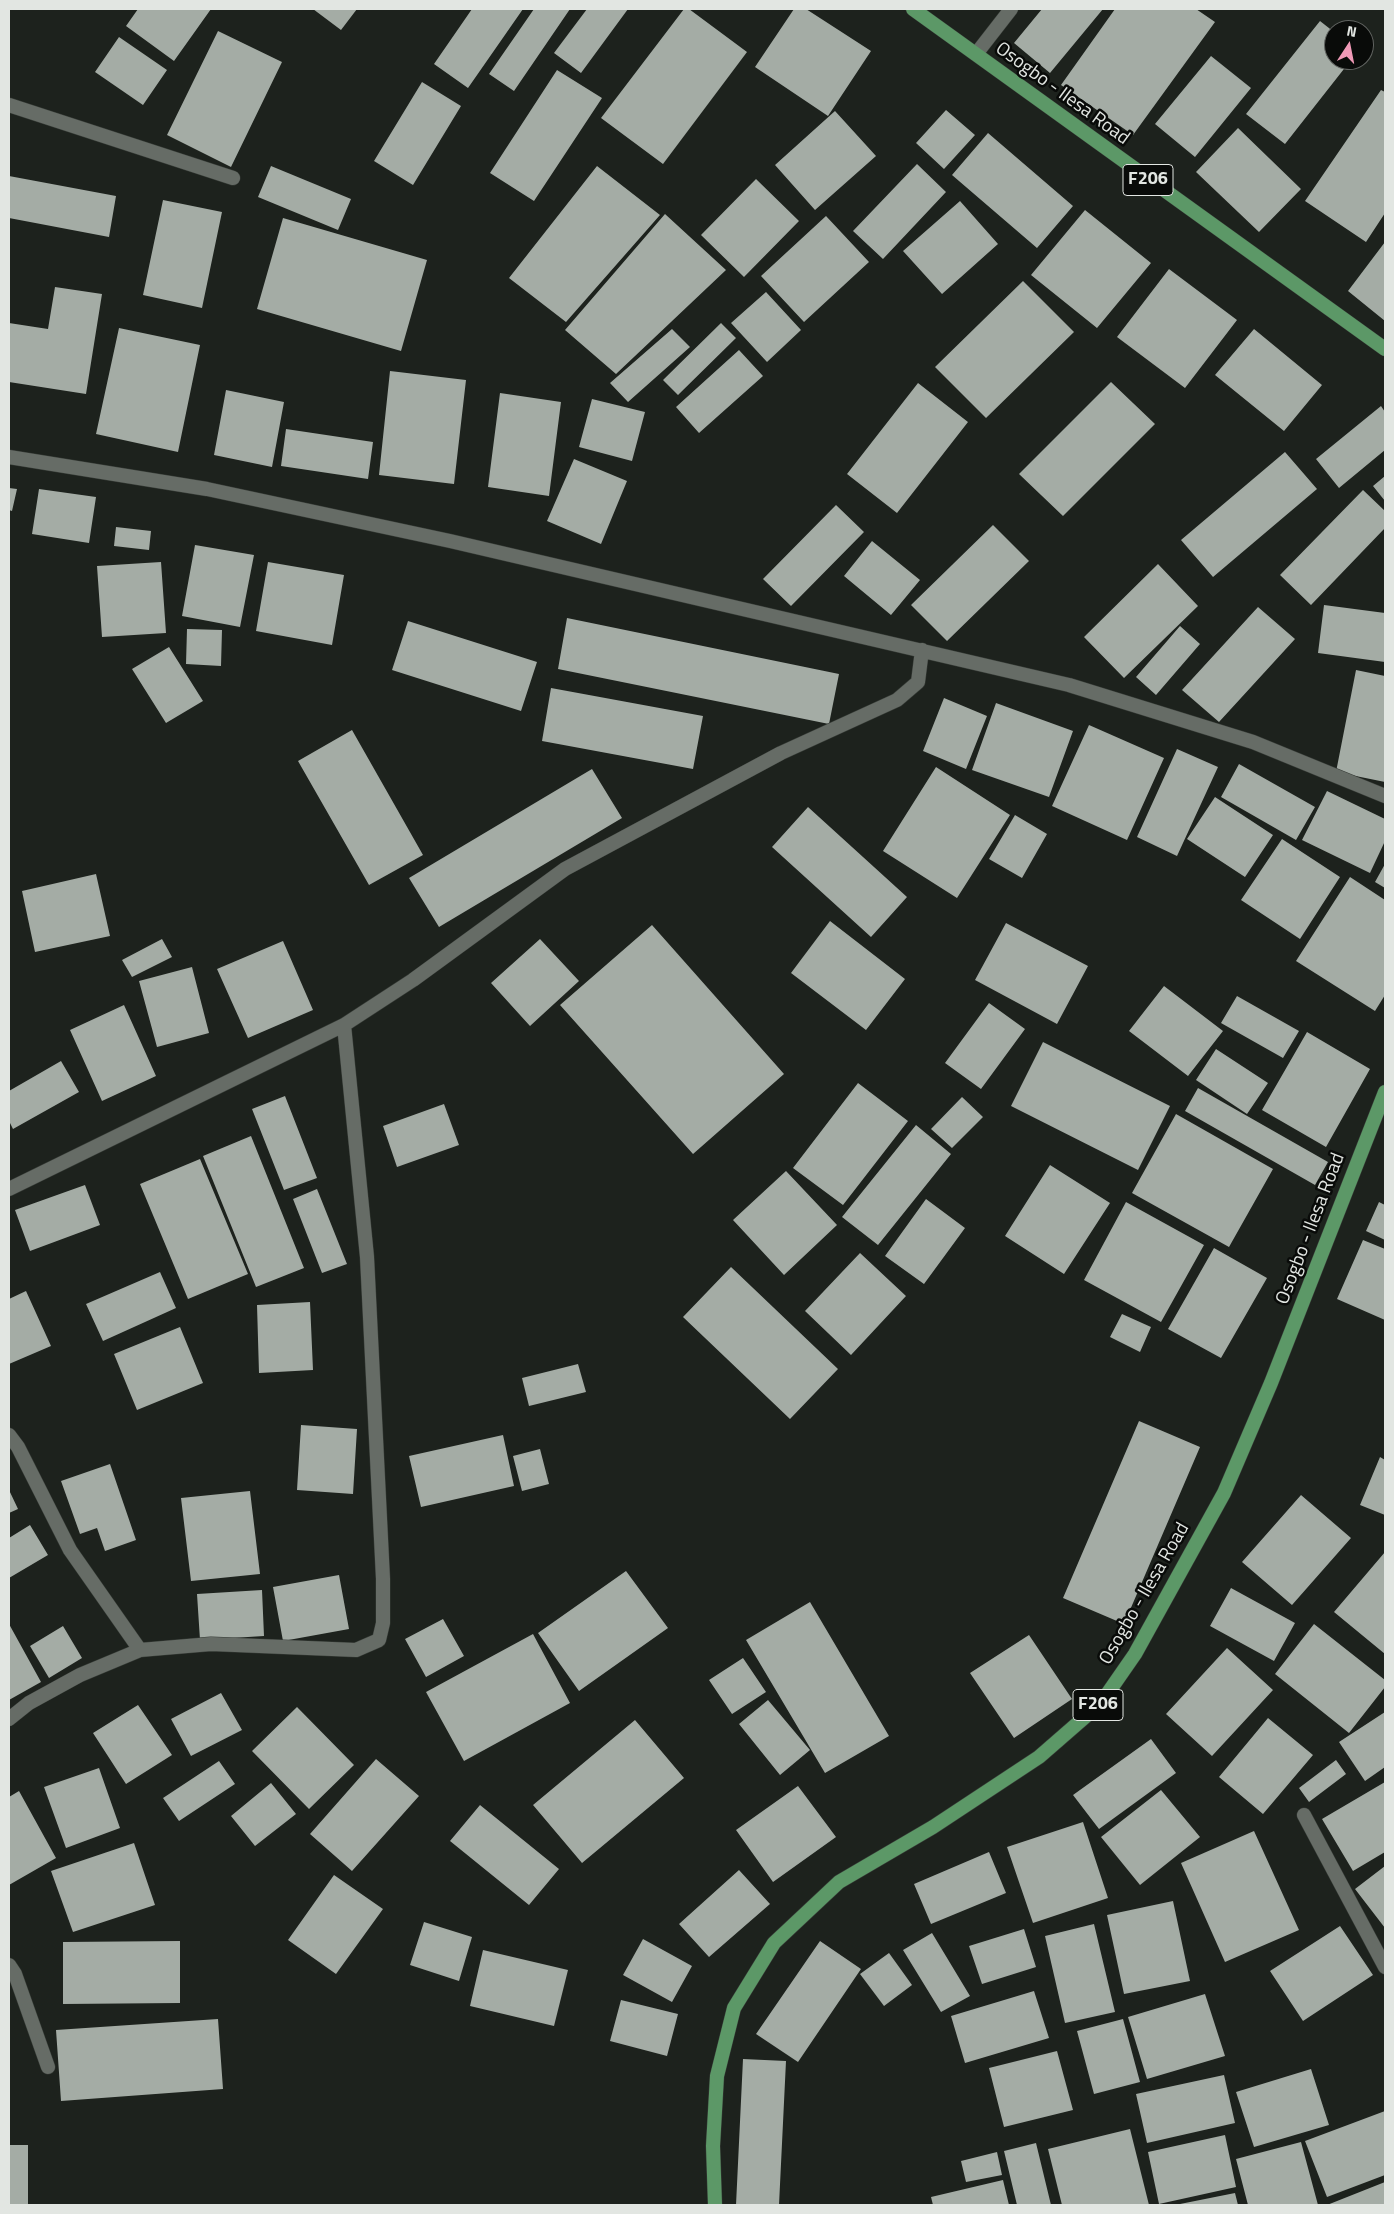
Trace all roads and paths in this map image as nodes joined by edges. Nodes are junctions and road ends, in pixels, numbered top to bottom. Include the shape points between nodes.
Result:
1 (913, 9) edge
2 (1011, 9) edge
3 (976, 54) junction
4 (9, 106) edge
5 (233, 178) dead end
6 (1385, 349) edge
7 (9, 457) edge
8 (922, 650) junction
9 (1385, 796) edge
10 (344, 1025) junction
11 (1385, 1092) edge
12 (9, 1190) edge
13 (9, 1435) edge
14 (140, 1650) junction
15 (9, 1719) edge
16 (1304, 1815) dead end
17 (9, 1965) edge
18 (1385, 1967) edge
19 (48, 2067) dead end
20 (715, 2205) edge

1 - 3 main road, Osogbo - Ilesa Road / F206
2 - 3 street
3 - 6 main road, Osogbo - Ilesa Road / F206
4 - 5 street
7 - 8 street via 207,489
8 - 9 street via 1069,685 1253,742
8 - 10 street via 918,682 897,700 781,754 565,869 413,980
10 - 12 street
10 - 14 street via 367,1267 383,1578 383,1623 379,1640 356,1650 211,1644
11 - 20 main road, Osogbo - Ilesa Road / F206 via 1271,1383 1224,1493 1130,1662 1101,1702 1039,1757 933,1827 839,1882 774,1943 734,2008 717,2076 713,2146
13 - 14 street via 70,1550
14 - 15 street via 80,1675 29,1703
16 - 18 street
17 - 19 street

